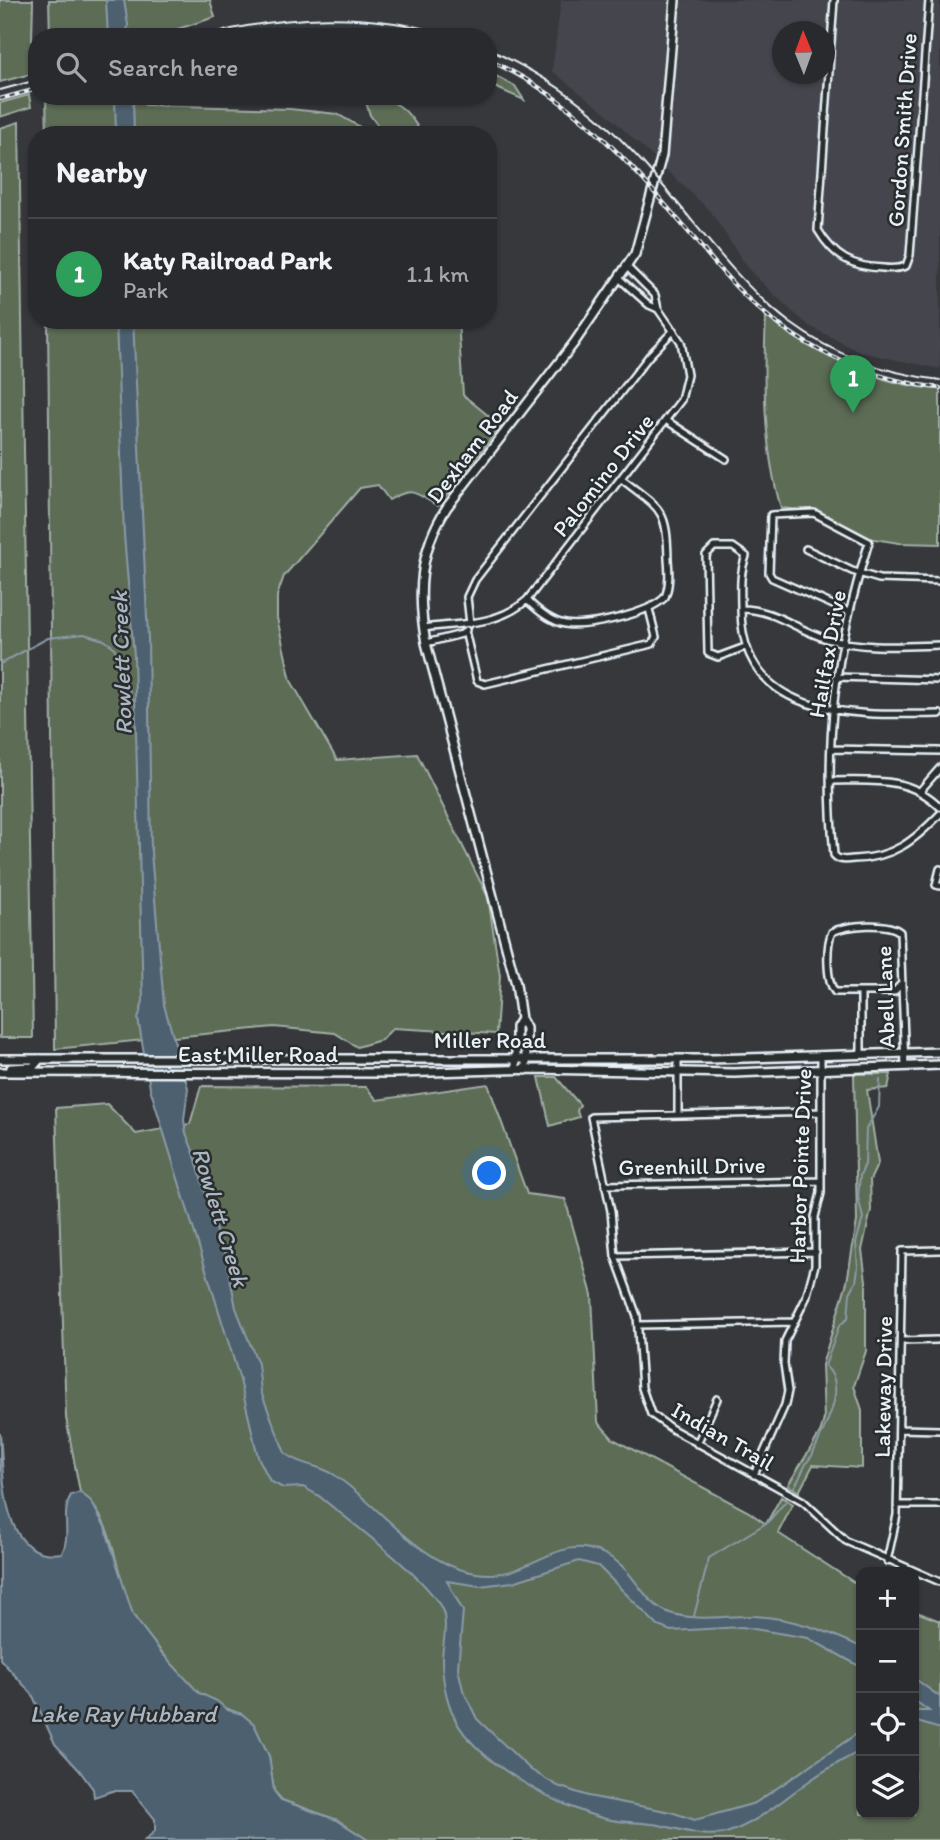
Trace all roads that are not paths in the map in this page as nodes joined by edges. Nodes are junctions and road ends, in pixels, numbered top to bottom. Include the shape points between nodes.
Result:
1 (675, 0) edge
2 (834, 0) edge
3 (929, 0) edge
4 (627, 267) junction
5 (620, 279) junction
6 (658, 309) junction
7 (674, 330) junction
8 (667, 421) junction
9 (726, 459) dead end
10 (623, 480) junction
11 (806, 549) dead end
12 (859, 574) junction
13 (940, 581) edge
14 (527, 600) junction
15 (649, 609) junction
16 (741, 609) junction
17 (849, 612) junction
18 (470, 624) junction
19 (423, 628) junction
20 (465, 631) junction
21 (426, 643) junction
22 (842, 643) junction
23 (940, 645) edge
24 (745, 647) junction
25 (836, 677) junction
26 (940, 680) edge
27 (831, 710) junction
28 (940, 714) edge
29 (831, 750) junction
30 (940, 751) edge
31 (940, 768) edge
32 (831, 781) junction
33 (920, 791) junction
34 (940, 807) edge
35 (940, 814) edge
36 (940, 869) edge
37 (940, 886) edge
38 (902, 983) junction
39 (861, 992) junction
40 (520, 1019) junction
41 (940, 1052) edge
42 (861, 1054) junction
43 (908, 1054) junction
44 (821, 1055) junction
45 (516, 1058) junction
46 (0, 1059) edge
47 (40, 1059) junction
48 (526, 1059) junction
49 (678, 1059) junction
50 (940, 1065) edge
51 (909, 1066) junction
52 (821, 1069) junction
53 (516, 1070) junction
54 (526, 1070) junction
55 (0, 1072) edge
56 (678, 1073) junction
57 (821, 1112) junction
58 (678, 1114) junction
59 (821, 1181) junction
60 (606, 1185) junction
61 (940, 1250) edge
62 (816, 1252) junction
63 (615, 1256) junction
64 (794, 1322) junction
65 (638, 1325) junction
66 (937, 1340) dead end
67 (902, 1341) junction
68 (717, 1399) dead end
69 (900, 1429) junction
70 (940, 1430) edge
71 (697, 1444) junction
72 (754, 1475) junction
73 (897, 1505) junction
74 (940, 1505) edge
75 (887, 1561) junction
76 (940, 1581) edge

1 - 4 main road, Dexham Road via 659,174
2 - 3 street, Gordon Smith Drive via 818,230 829,248 853,264 899,269 908,262
4 - 5 main road, Dexham Road
4 - 6 street, Palomino Drive via 650,289
5 - 6 street, Palomino Drive
5 - 19 main road, Dexham Road via 440,517 421,573
6 - 7 street, Palomino Drive
7 - 8 street, Palomino Drive via 685,354 687,374 681,400
7 - 18 street via 475,580 467,597
8 - 9 street
8 - 10 street, Palomino Drive
10 - 14 street, Palomino Drive
10 - 15 street via 656,506 667,523 667,592
11 - 12 street
12 - 13 street via 895,581
12 - 17 street, Hailfax Drive
12 - 17 street, Hailfax Drive via 869,542 814,513 779,512 769,518 772,578
14 - 15 street via 554,620 577,625
14 - 18 street, Palomino Drive via 503,616
15 - 20 street via 656,637 652,644 485,684 477,681
16 - 22 street via 765,611
16 - 24 street
16 - 24 street via 746,556 733,547 714,547 706,555 708,653 718,657
17 - 22 street, Hailfax Drive
18 - 19 street, Palomino Drive
18 - 20 street
19 - 21 main road, Dexham Road
20 - 21 street
21 - 40 main road, Dexham Road via 516,984
22 - 23 street
22 - 25 street, Hailfax Drive
24 - 27 street via 758,671 777,688
25 - 26 street
25 - 27 street, Hailfax Drive
27 - 28 street via 875,716
27 - 29 street, Hailfax Drive
29 - 30 street
29 - 32 street, Hailfax Drive
31 - 33 street
32 - 33 street via 902,783
32 - 35 street, Hailfax Drive via 835,856 856,859 891,854 915,839
33 - 34 street
36 - 37 street via 936,885
38 - 39 street via 894,992
38 - 39 street, Abell Lane via 902,939 897,929 840,928 829,940 832,989
38 - 43 street, Abell Lane
39 - 42 street
40 - 45 main road, Dexham Road
40 - 48 main road, Dexham Road via 526,1028
41 - 43 main road, Miller Road
42 - 43 main road, Miller Road
42 - 44 main road, Miller Road
43 - 51 main road
44 - 49 main road, Miller Road
44 - 52 street, Harbor Pointe Drive
45 - 47 main road, Miller Road
45 - 48 main road, Miller Road
45 - 53 main road, Dexham Road
46 - 47 main road
47 - 55 main road via 33,1067
48 - 49 main road, Miller Road
48 - 54 main road, Dexham Road
49 - 56 street
50 - 51 main road, Miller Road
51 - 52 main road, Miller Road
52 - 56 main road, Miller Road
52 - 57 street, Harbor Pointe Drive
53 - 54 main road, Miller Road
53 - 55 main road, East Miller Road
54 - 56 main road, Miller Road
56 - 58 street
57 - 58 street
57 - 59 street, Harbor Pointe Drive
58 - 60 street, Indian Trail via 594,1115 590,1123
59 - 60 street, Greenhill Drive
59 - 62 street, Harbor Pointe Drive
60 - 63 street, Indian Trail
61 - 67 street, Lakeway Drive via 902,1251
62 - 63 street
62 - 64 street, Harbor Pointe Drive via 806,1298
63 - 65 street, Indian Trail
64 - 65 street
64 - 72 street, Harbor Pointe Drive via 784,1350 785,1405
65 - 71 street, Indian Trail via 640,1377 647,1406 659,1422
66 - 67 street
67 - 69 street, Lakeway Drive
68 - 71 street
69 - 70 street
69 - 73 street, Lakeway Drive
71 - 72 street, Indian Trail
72 - 75 street, Indian Trail via 803,1501 846,1541
73 - 74 street
73 - 75 street, Lakeway Drive
75 - 76 street, Indian Trail

